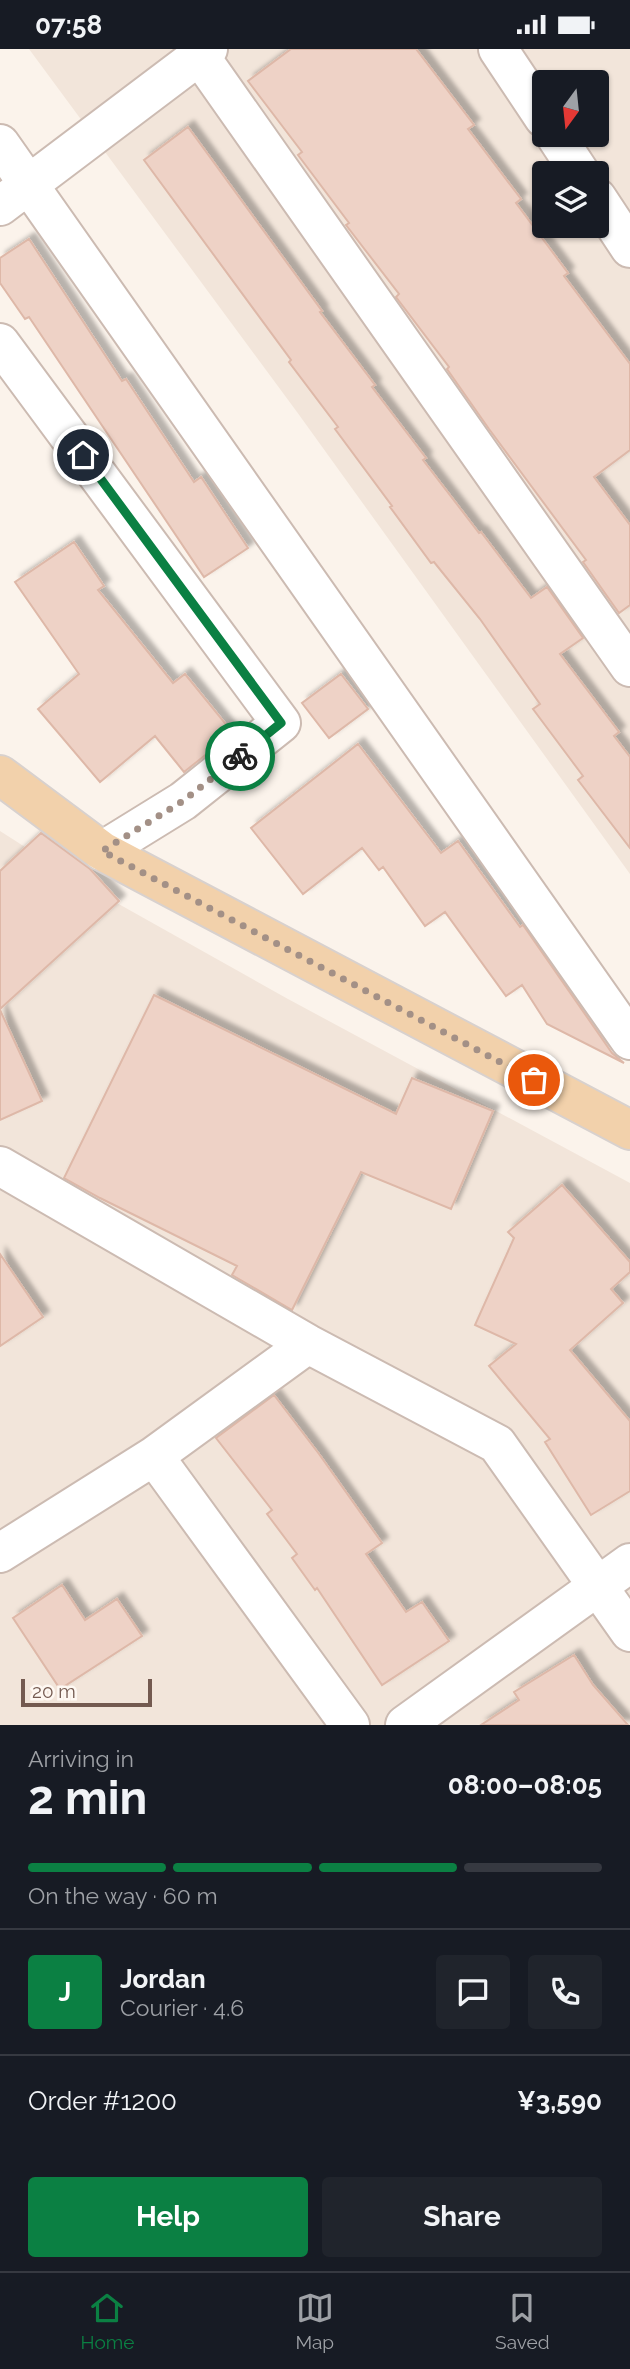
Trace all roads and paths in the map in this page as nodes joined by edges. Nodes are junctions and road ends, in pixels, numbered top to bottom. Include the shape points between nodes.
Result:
1 (498, 49) edge
2 (204, 52) edge
3 (532, 100) edge
4 (0, 144) edge
5 (14, 196) edge
6 (609, 216) edge
7 (630, 248) edge
8 (0, 343) edge
9 (630, 667) edge
10 (0, 775) edge
11 (102, 851) junction
12 (630, 1040) edge
13 (630, 1130) edge
14 (0, 1166) edge
15 (308, 1344) junction
16 (154, 1455) junction
17 (0, 1553) edge
18 (630, 1563) edge
19 (597, 1585) junction
20 (630, 1632) edge
21 (350, 1725) edge
22 (405, 1725) edge

1 - 3 street
2 - 5 street
2 - 9 street
4 - 5 street
5 - 12 street
6 - 7 street
8 - 11 street via 281,723 183,801
10 - 11 main road
11 - 13 main road
14 - 15 street
15 - 16 street
15 - 19 street via 497,1444
16 - 17 street
16 - 21 street
18 - 19 street
19 - 20 street
19 - 22 street

